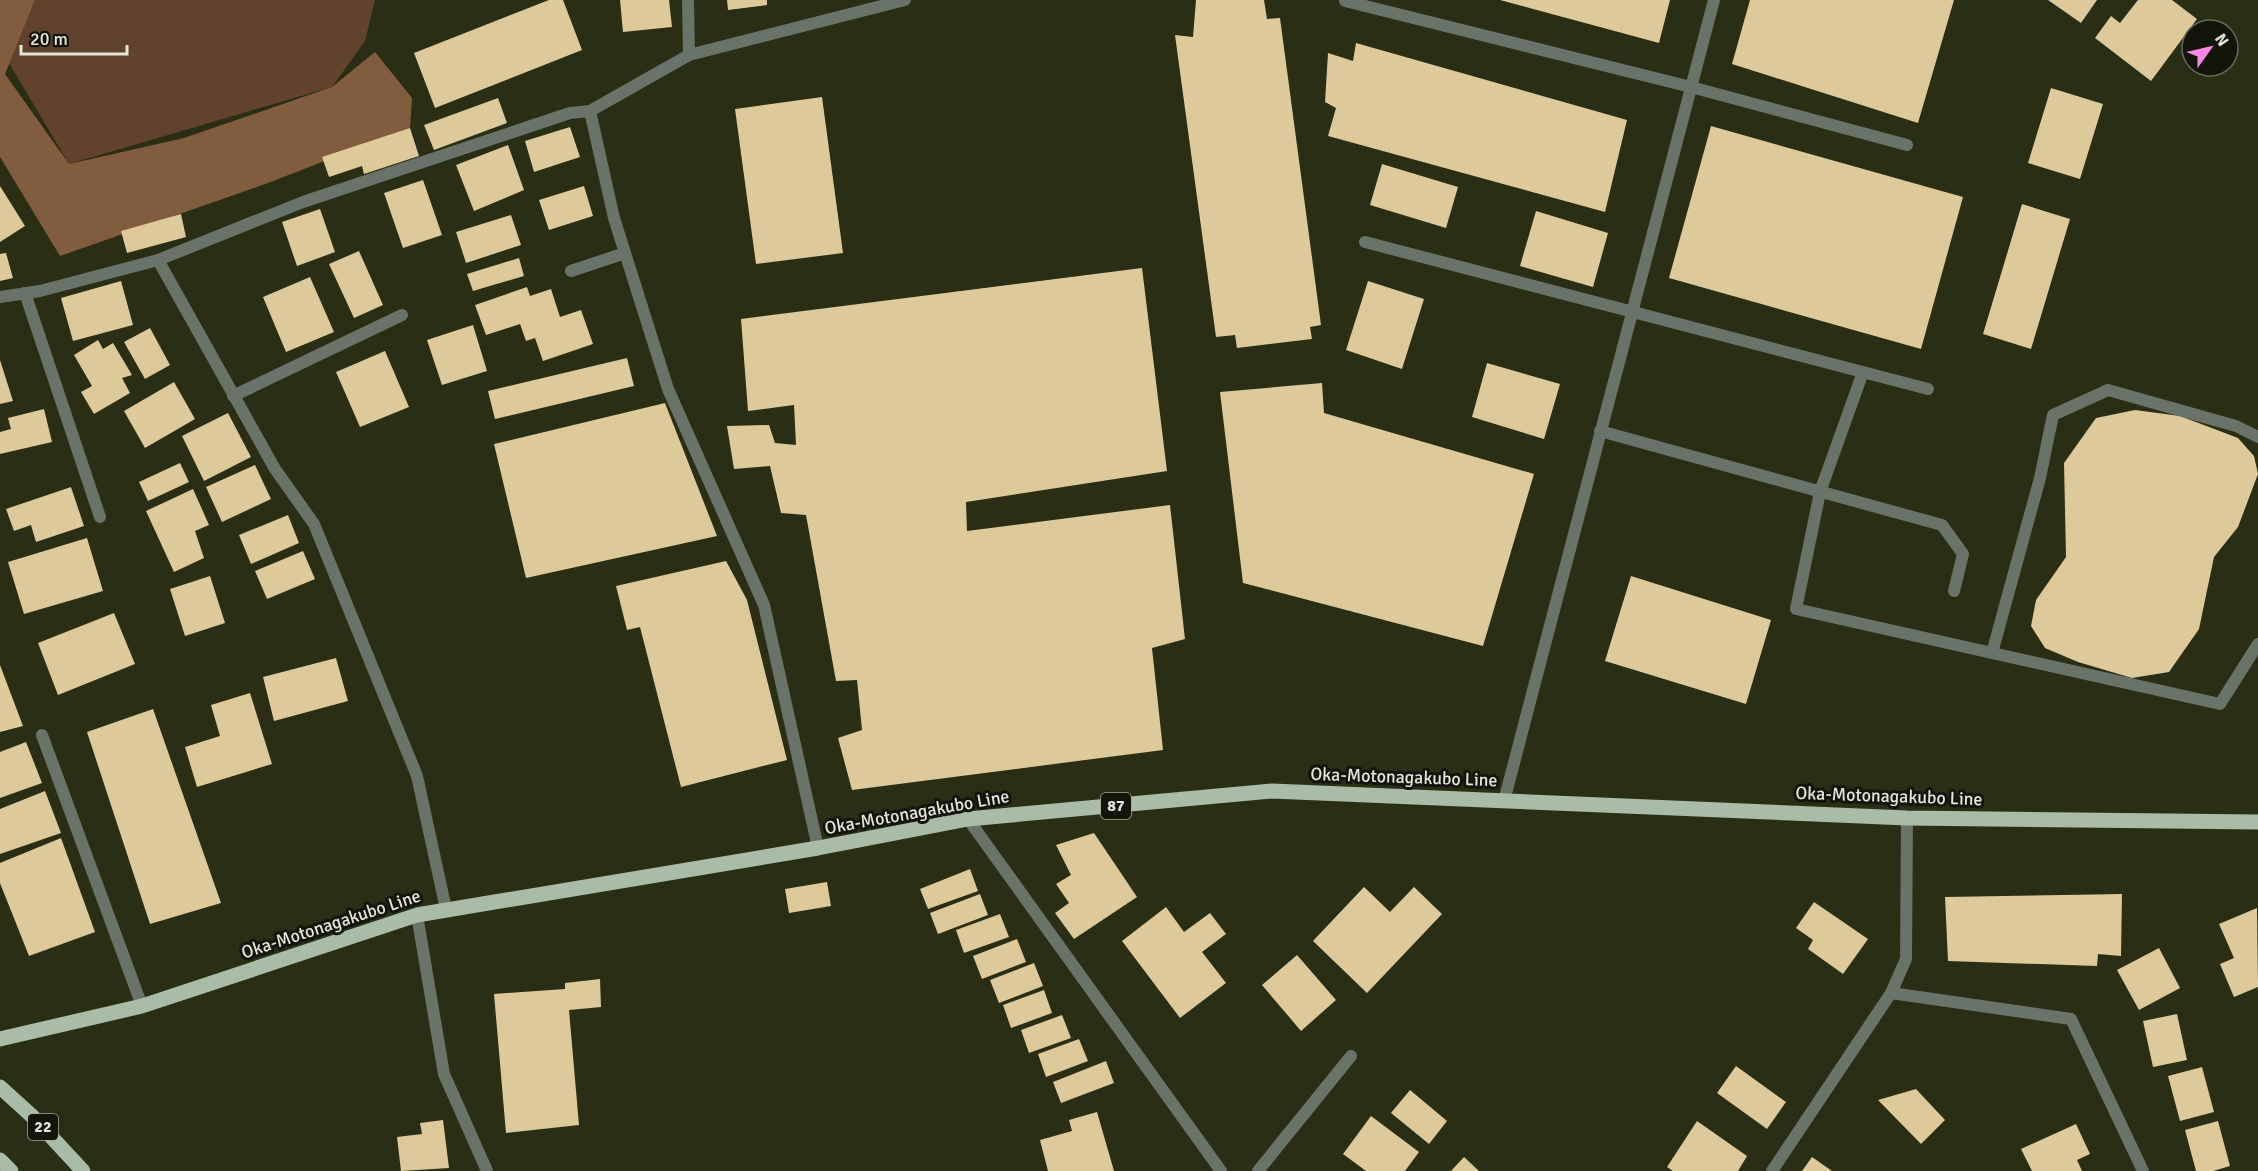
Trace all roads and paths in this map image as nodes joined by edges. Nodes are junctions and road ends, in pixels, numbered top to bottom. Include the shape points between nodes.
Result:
1 (688, 0) edge
2 (905, 0) edge
3 (1714, 0) edge
4 (1344, 1) edge
5 (689, 55) junction
6 (1691, 87) junction
7 (590, 111) junction
8 (1907, 145) dead end
9 (1365, 242) dead end
10 (625, 254) junction
11 (158, 260) junction
12 (571, 271) dead end
13 (25, 293) junction
14 (0, 297) edge
15 (1632, 312) junction
16 (402, 315) dead end
17 (1863, 372) junction
18 (1928, 389) dead end
19 (233, 396) junction
20 (1600, 431) junction
21 (2258, 437) edge
22 (1820, 492) junction
23 (100, 517) dead end
24 (1954, 591) dead end
25 (2258, 644) edge
26 (1992, 653) junction
27 (42, 735) dead end
28 (1504, 801) junction
29 (1907, 818) junction
30 (968, 819) junction
31 (2258, 822) edge
32 (818, 848) junction
33 (446, 909) junction
34 (417, 915) junction
35 (1891, 993) junction
36 (142, 1006) junction
37 (0, 1040) edge
38 (1351, 1056) dead end
39 (0, 1087) edge
40 (0, 1160) edge
41 (11, 1171) edge
42 (83, 1171) edge
43 (487, 1171) edge
44 (1221, 1171) edge
45 (1258, 1171) edge
46 (1772, 1171) edge
47 (2143, 1171) edge

1 - 5 street
2 - 5 street
3 - 6 street
4 - 6 street
5 - 7 street
6 - 8 street
6 - 15 street
7 - 10 street
7 - 11 street via 570,113 303,202
9 - 15 street
10 - 12 street
10 - 32 street via 668,389 764,605
11 - 13 street
11 - 19 street
13 - 14 street
13 - 23 street
15 - 17 street
15 - 20 street
16 - 19 street
17 - 18 street
17 - 22 street
19 - 33 street via 274,469 314,524 417,776
20 - 22 street
20 - 28 street
21 - 26 street via 2236,426 2108,390 2053,415 2040,478
22 - 24 street via 1942,525 1963,554
22 - 26 street via 1796,609
25 - 26 street via 2220,704
27 - 36 street
28 - 29 main road, Oka-Motonagakubo Line / 87
28 - 30 main road, Oka-Motonagakubo Line / 87 via 1272,791
29 - 31 main road, Oka-Motonagakubo Line / 87
29 - 35 street via 1906,959
30 - 32 main road, Oka-Motonagakubo Line / 87
30 - 44 street
32 - 33 main road, Oka-Motonagakubo Line / 87
33 - 34 main road, Oka-Motonagakubo Line / 87
34 - 36 main road, Oka-Motonagakubo Line / 87
34 - 43 street via 444,1074
35 - 46 street
35 - 47 street via 2071,1019
36 - 37 main road, Oka-Motonagakubo Line / 87
38 - 45 street
39 - 42 main road, 22
40 - 41 main road

